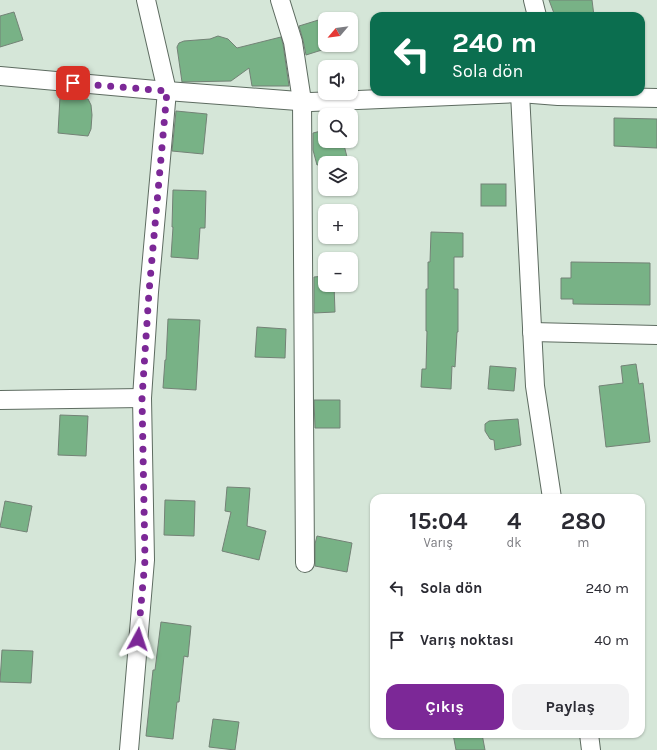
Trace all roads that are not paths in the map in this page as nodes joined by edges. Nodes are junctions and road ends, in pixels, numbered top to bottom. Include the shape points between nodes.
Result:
1 (146, 0) edge
2 (280, 0) edge
3 (533, 0) edge
4 (536, 12) edge
5 (0, 76) edge
6 (167, 91) junction
7 (450, 96) edge
8 (520, 96) edge
9 (608, 96) edge
10 (657, 98) edge
11 (302, 101) junction
12 (532, 332) junction
13 (657, 335) edge
14 (142, 398) junction
15 (0, 400) edge
16 (551, 494) edge
17 (305, 562) dead end
18 (589, 738) edge
19 (129, 750) edge
20 (591, 750) edge

1 - 6 street
2 - 11 street via 293,42
3 - 4 street
5 - 6 street
6 - 11 street
6 - 14 street
7 - 11 street
8 - 12 street
9 - 10 street
11 - 17 street
12 - 13 street
12 - 16 street via 535,386
14 - 15 street
14 - 19 street via 145,560
18 - 20 street

